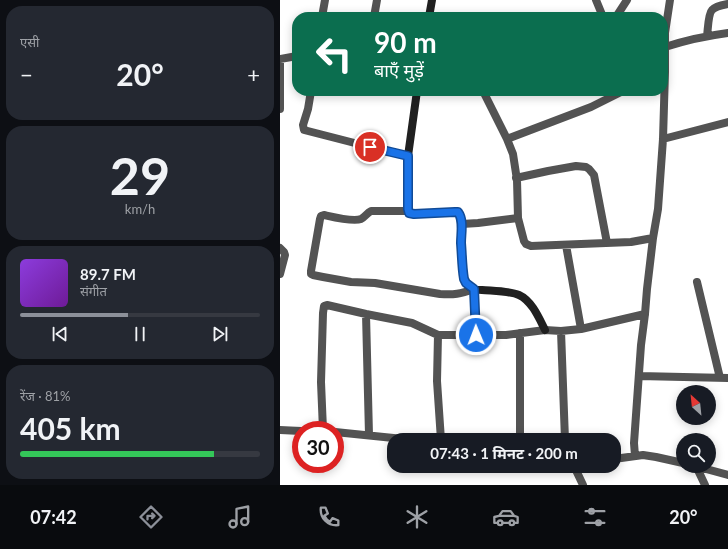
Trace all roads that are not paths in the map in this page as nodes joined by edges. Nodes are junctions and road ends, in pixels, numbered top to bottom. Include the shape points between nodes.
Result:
1 (325, 0) edge
2 (378, 0) edge
3 (432, 0) edge
4 (596, 0) edge
5 (627, 0) edge
6 (670, 0) edge
7 (728, 4) edge
8 (323, 12) edge
9 (375, 12) edge
10 (430, 12) edge
11 (601, 12) edge
12 (619, 12) edge
13 (668, 13) edge
14 (728, 33) edge
15 (707, 36) junction
16 (668, 46) edge
17 (292, 57) edge
18 (280, 59) edge
19 (310, 96) edge
20 (415, 96) edge
21 (486, 96) edge
22 (614, 96) edge
23 (663, 96) edge
24 (280, 109) edge
25 (728, 122) edge
26 (507, 139) junction
27 (662, 139) junction
28 (408, 156) junction
29 (516, 178) junction
30 (408, 212) junction
31 (518, 218) junction
32 (462, 224) junction
33 (653, 238) junction
34 (607, 243) junction
35 (566, 246) junction
36 (280, 248) edge
37 (280, 274) edge
38 (697, 282) dead end
39 (474, 289) junction
40 (366, 314) junction
41 (645, 314) junction
42 (581, 329) junction
43 (545, 330) junction
44 (561, 331) junction
45 (520, 333) junction
46 (438, 335) junction
47 (476, 335) junction
48 (639, 376) junction
49 (724, 378) edge
50 (323, 421) edge
51 (280, 430) edge
52 (292, 431) edge
53 (344, 433) edge
54 (441, 433) edge
55 (520, 433) edge
56 (565, 433) edge
57 (369, 435) junction
58 (387, 437) edge
59 (634, 456) junction
60 (621, 458) edge
61 (676, 461) edge
62 (716, 472) edge
63 (577, 473) edge
64 (699, 473) edge
65 (728, 475) edge
66 (583, 485) edge
67 (705, 485) edge

1 - 8 street
2 - 9 street
3 - 10 street
4 - 11 street
5 - 12 street
6 - 13 street
7 - 15 street via 712,10
14 - 15 street
15 - 16 street
17 - 18 street
18 - 24 street
19 - 28 street via 304,130
20 - 28 street
21 - 26 street
22 - 26 street
23 - 27 street
25 - 27 street
26 - 29 street via 513,154
27 - 33 street via 658,209
28 - 30 street
29 - 31 street
29 - 34 street via 576,166 589,168 594,175
30 - 32 street via 458,212
30 - 39 street via 372,211 357,220 321,216 311,274 450,295
31 - 32 street
31 - 35 street via 524,241 528,246
32 - 39 street via 464,279
33 - 34 street
33 - 41 street
34 - 35 street
35 - 42 street
36 - 37 street via 285,255
38 - 49 street
39 - 43 street via 519,295 527,300
39 - 47 street
40 - 46 street via 412,323
40 - 50 street via 331,305 324,306 321,382
40 - 57 street
41 - 42 street
41 - 48 street
42 - 44 street
43 - 44 street
43 - 45 street
44 - 56 street
45 - 47 street
45 - 55 street
46 - 47 street
46 - 54 street via 437,381
48 - 49 street
48 - 59 street
51 - 52 street
53 - 57 street
57 - 58 street
59 - 60 street
59 - 61 street via 643,455
62 - 65 street
63 - 66 street
64 - 67 street

